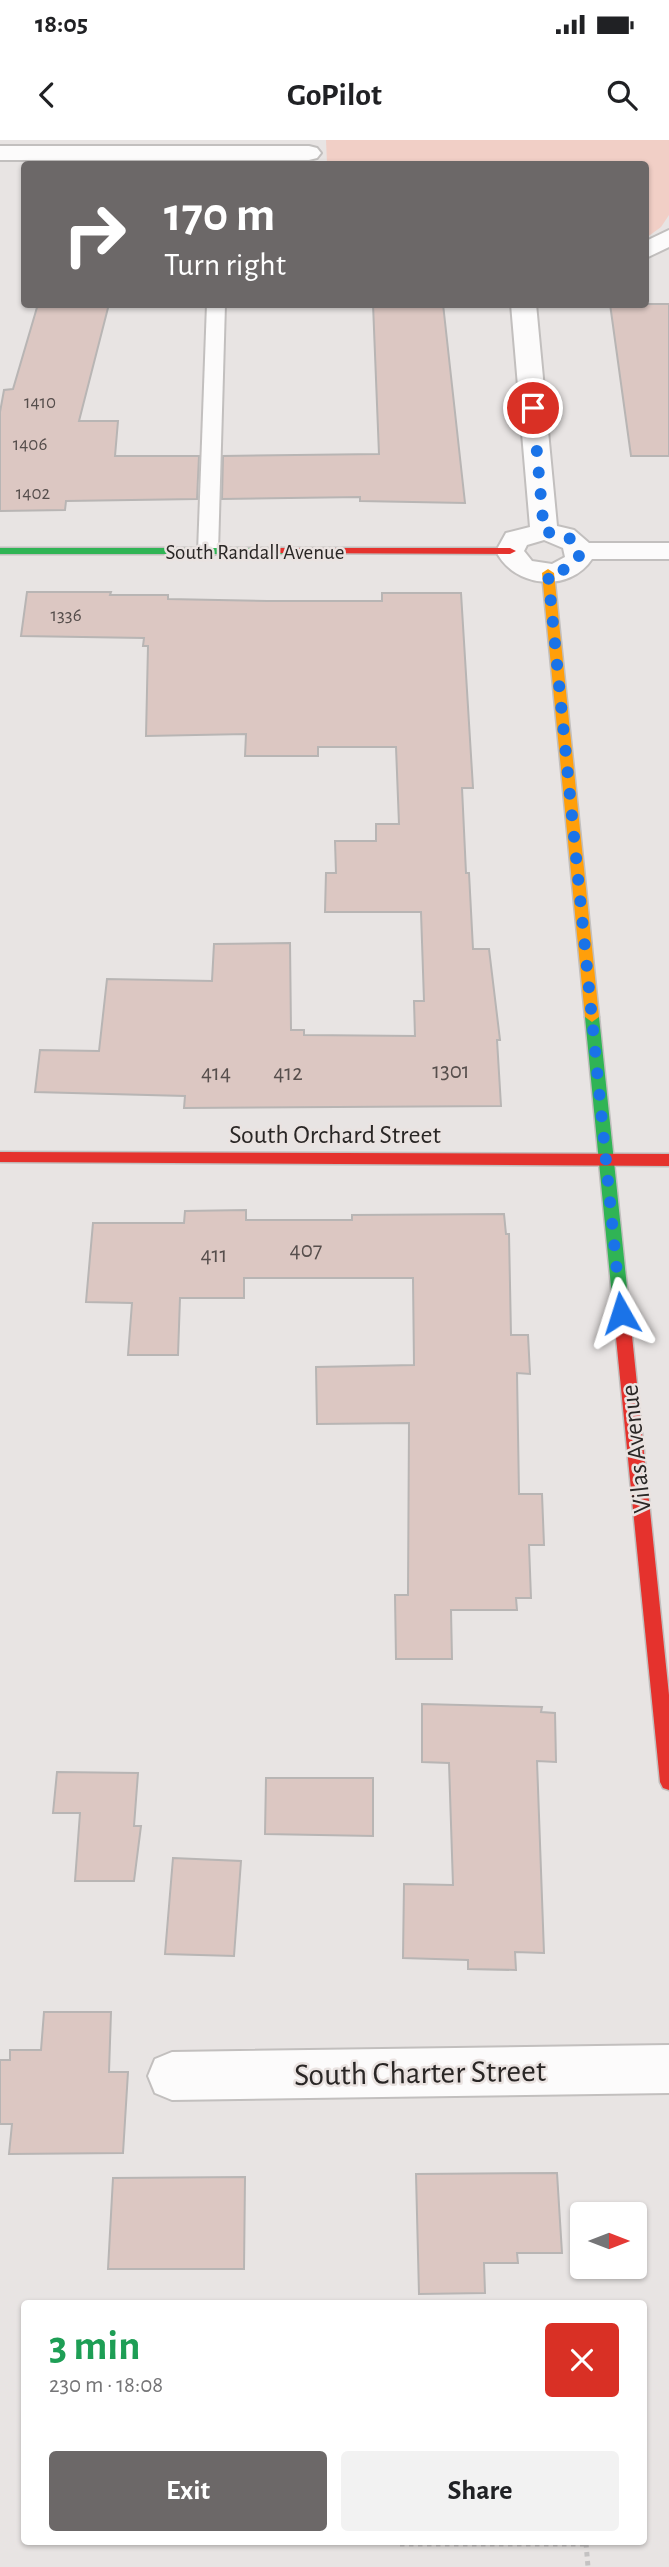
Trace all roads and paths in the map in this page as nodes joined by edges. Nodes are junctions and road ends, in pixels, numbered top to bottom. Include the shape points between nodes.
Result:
1 (0, 153) edge
2 (309, 153) edge
3 (669, 237) edge
4 (649, 249) edge
5 (216, 308) edge
6 (523, 308) edge
7 (544, 532) junction
8 (0, 551) edge
9 (510, 551) junction
10 (580, 551) junction
11 (669, 551) edge
12 (208, 552) junction
13 (548, 573) junction
14 (0, 1157) edge
15 (606, 1160) junction
16 (669, 1160) edge
17 (669, 1782) edge
18 (669, 2069) edge
19 (172, 2076) dead end
20 (586, 2545) edge
21 (588, 2567) edge

1 - 2 street
3 - 4 street
5 - 12 lane
6 - 7 street
7 - 9 street via 516,539
7 - 10 street via 564,536
8 - 12 street, South Randall Avenue
9 - 12 street, South Randall Avenue
9 - 13 street via 526,569
10 - 11 street
10 - 13 street via 569,569
13 - 15 street, Vilas Avenue
14 - 15 street, South Orchard Street
15 - 16 street, South Orchard Street
15 - 17 street, Vilas Avenue
18 - 19 street, South Charter Street
20 - 21 path

